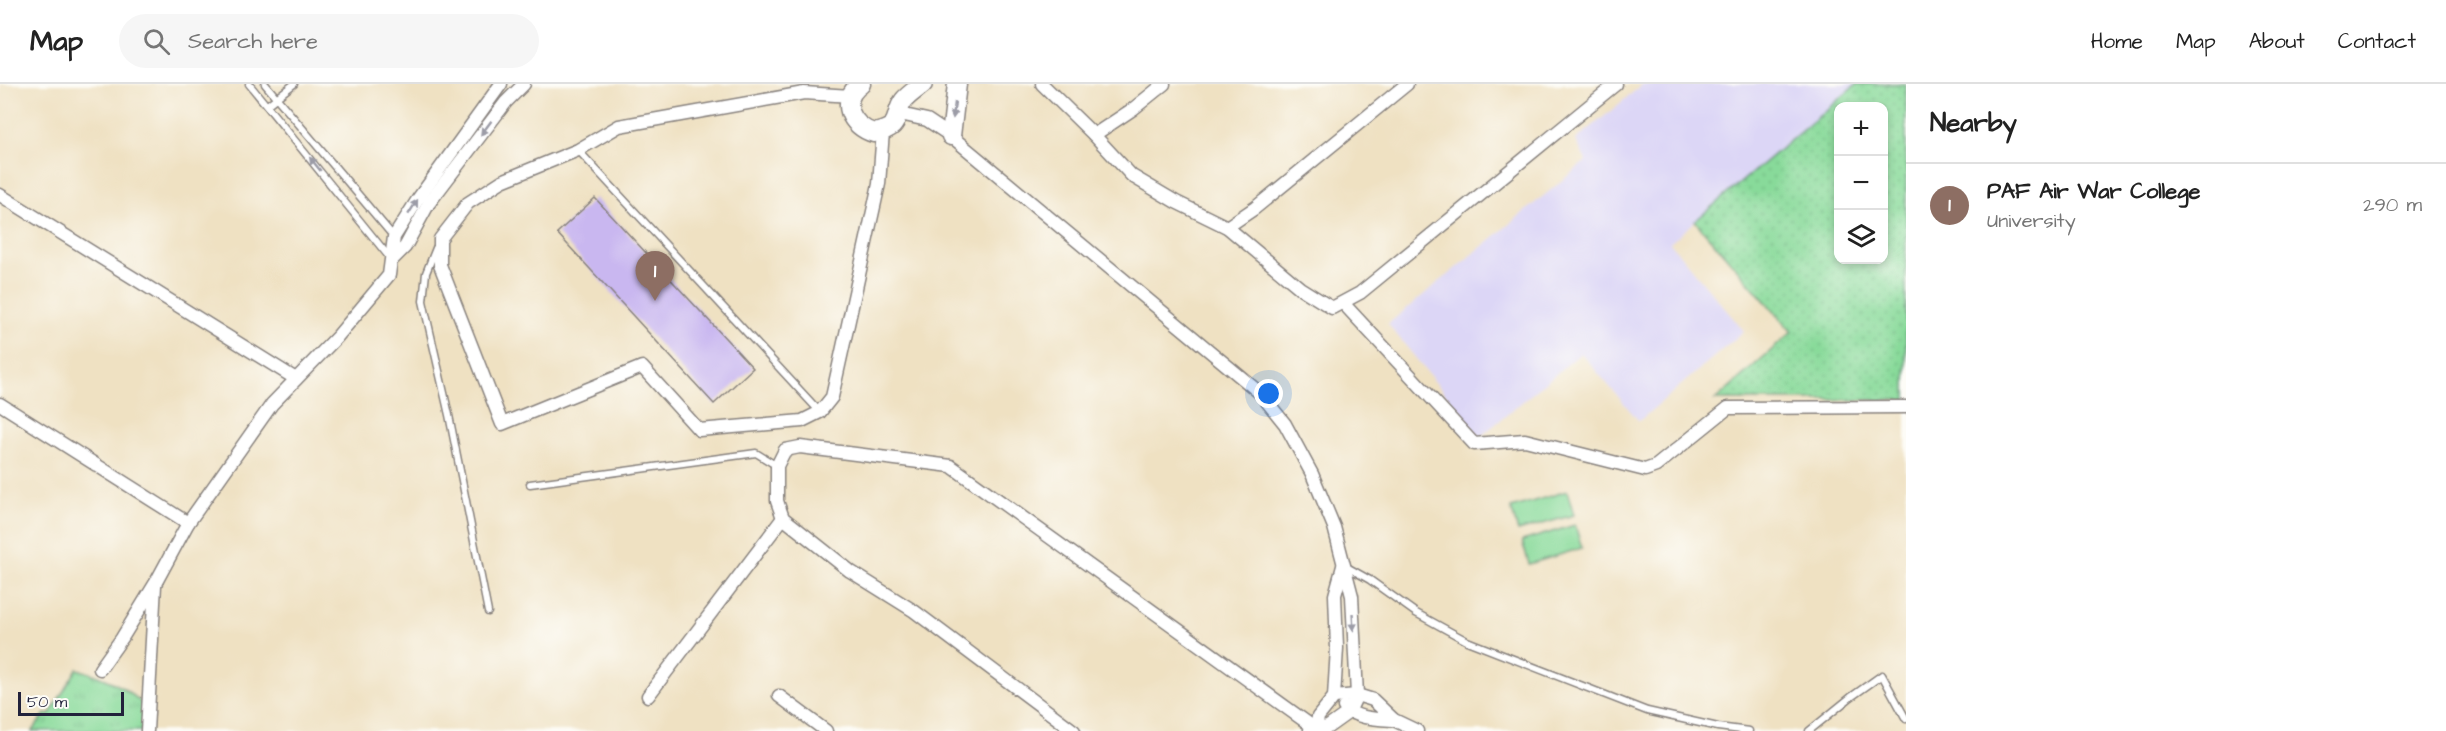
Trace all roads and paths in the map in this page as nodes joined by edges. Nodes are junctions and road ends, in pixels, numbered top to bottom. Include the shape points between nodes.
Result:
1 (249, 84) edge
2 (265, 84) edge
3 (294, 84) edge
4 (501, 84) edge
5 (524, 84) edge
6 (923, 84) edge
7 (957, 84) edge
8 (1042, 84) edge
9 (1164, 84) edge
10 (1407, 84) edge
11 (1613, 85) edge
12 (852, 88) edge
13 (277, 98) junction
14 (267, 105) junction
15 (900, 114) junction
16 (883, 131) junction
17 (1094, 135) junction
18 (951, 136) junction
19 (578, 150) junction
20 (0, 195) edge
21 (1227, 227) junction
22 (394, 237) junction
23 (440, 239) junction
24 (405, 247) junction
25 (392, 260) junction
26 (1343, 303) junction
27 (296, 379) junction
28 (0, 404) edge
29 (1906, 407) edge
30 (820, 412) junction
31 (777, 466) junction
32 (530, 484) dead end
33 (783, 518) junction
34 (188, 523) junction
35 (1344, 565) junction
36 (155, 584) junction
37 (488, 612) dead end
38 (100, 669) dead end
39 (1357, 695) junction
40 (648, 696) dead end
41 (779, 696) dead end
42 (1334, 698) junction
43 (1349, 712) junction
44 (1906, 719) edge
45 (1394, 720) junction
46 (1311, 730) edge
47 (147, 731) edge
48 (826, 731) edge
49 (1074, 731) edge
50 (1417, 731) edge
51 (1749, 731) edge
52 (1809, 731) edge

1 - 14 lane
2 - 13 lane
3 - 13 lane
22 -> 4 street
5 -> 24 street via 429,203
6 - 15 street via 906,98
7 -> 18 street
8 - 17 street
9 - 17 street
10 - 21 street
11 - 26 street
12 - 16 street via 848,105 857,125 874,133
12 - 19 street via 619,126
13 - 14 lane
13 - 22 lane
25 -> 14 lane
15 - 16 street
15 - 18 street via 927,120
16 - 30 street via 879,184 837,375 832,397
17 - 21 street via 1132,176
18 - 35 street via 1260,393 1285,424 1312,474 1334,527
19 - 23 street via 502,181 468,203
19 - 30 lane
20 - 27 street
21 - 26 street via 1300,288 1332,308
22 - 24 lane
22 - 25 street
23 - 30 street via 440,265 502,424 642,367 699,430 802,421
23 - 37 lane via 426,273 423,301
24 - 25 street
25 - 27 street via 389,275
26 - 29 street via 1474,444 1525,440 1645,470 1656,466 1728,408
27 - 34 street via 272,404
28 - 34 street
31 - 32 lane via 756,453
31 - 33 street via 777,501
31 - 46 street via 784,450 800,447 951,466
33 - 40 street
33 - 49 street via 850,571 914,611
34 - 36 street
35 -> 39 street via 1352,596
35 - 42 street via 1335,595
35 - 51 lane via 1416,613 1467,640 1647,711
36 - 38 street
36 - 47 street
39 - 42 street
39 - 43 street
39 - 45 street via 1373,700
41 - 48 street
42 - 43 street
42 - 46 street
43 - 45 street
43 - 46 street via 1328,727
44 - 52 lane via 1882,675
45 - 50 street

